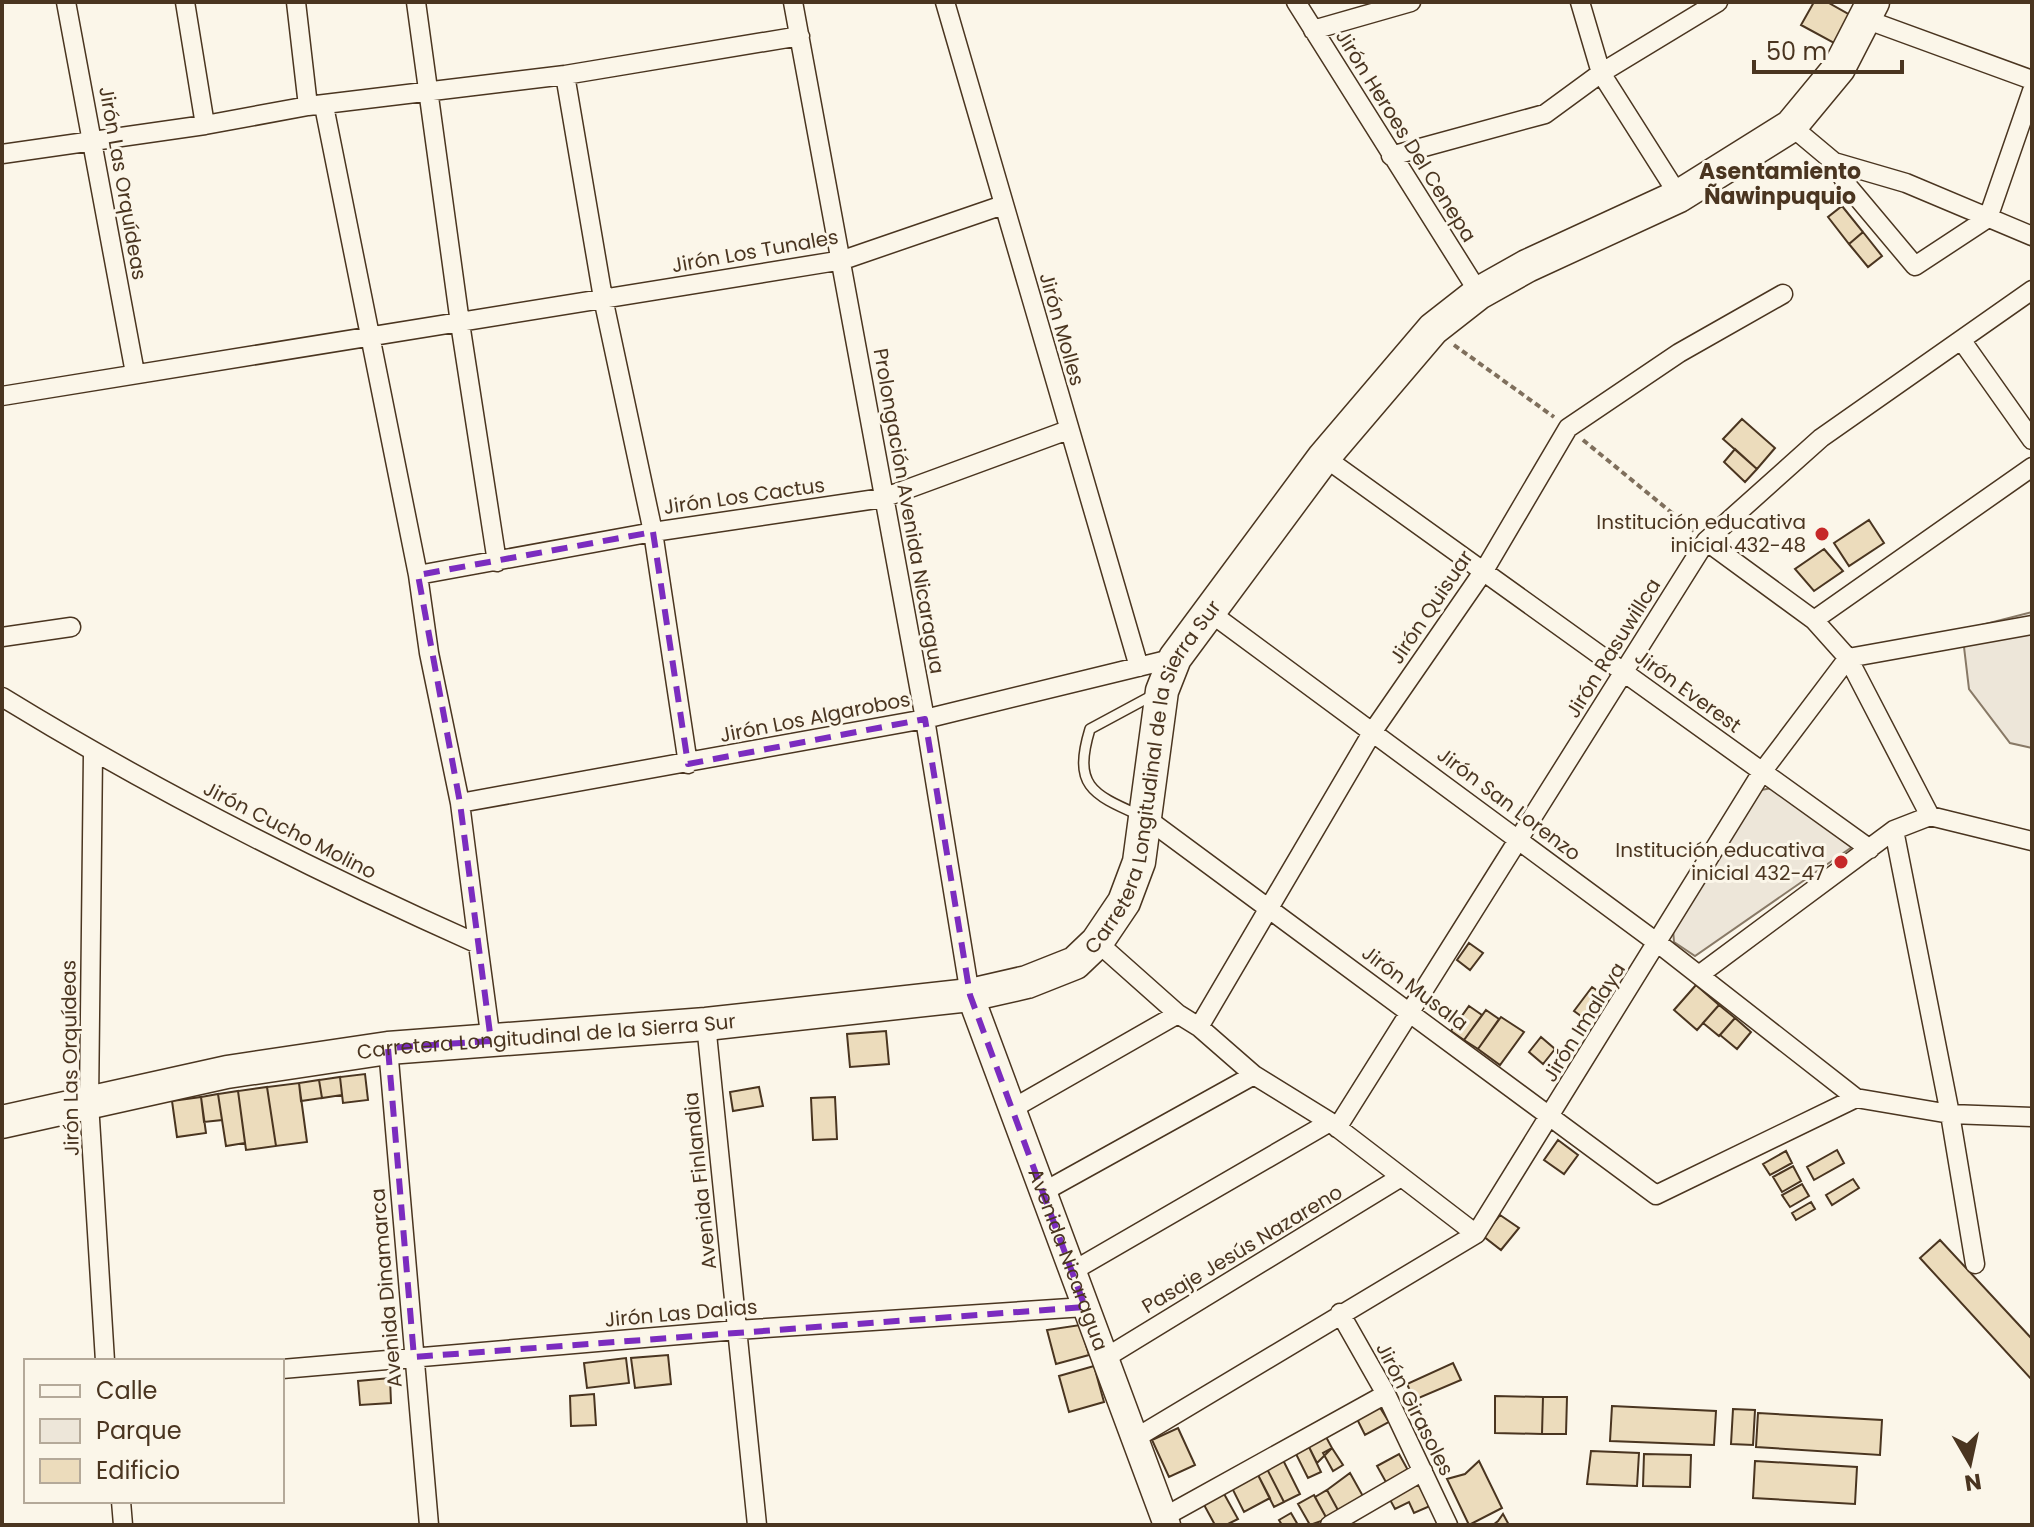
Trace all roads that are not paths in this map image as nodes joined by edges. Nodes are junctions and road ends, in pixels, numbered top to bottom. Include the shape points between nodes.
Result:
1 (66, 2) edge
2 (185, 2) edge
3 (296, 2) edge
4 (416, 2) edge
5 (793, 2) edge
6 (945, 2) edge
7 (1296, 2) edge
8 (1411, 2) edge
9 (1580, 2) edge
10 (1718, 2) edge
11 (1869, 11) edge
12 (1313, 30) junction
13 (800, 36) junction
14 (1601, 73) junction
15 (565, 75) junction
16 (2032, 80) edge
17 (428, 90) junction
18 (2032, 91) edge
19 (316, 106) junction
20 (205, 125) junction
21 (1791, 126) junction
22 (94, 141) junction
23 (2, 154) edge
24 (1391, 156) junction
25 (1834, 162) junction
26 (1679, 196) junction
27 (1003, 205) junction
28 (1988, 218) junction
29 (2032, 236) edge
30 (843, 260) junction
31 (2032, 290) edge
32 (1479, 293) junction
33 (1783, 294) dead end
34 (603, 298) junction
35 (460, 323) junction
36 (370, 338) junction
37 (1962, 341) junction
38 (135, 373) junction
39 (2, 396) edge
40 (1068, 430) junction
41 (2032, 440) edge
42 (1324, 457) junction
43 (2032, 467) edge
44 (883, 498) junction
45 (653, 532) junction
46 (1706, 541) junction
47 (497, 562) junction
48 (1485, 569) junction
49 (418, 575) junction
50 (1208, 611) junction
51 (1814, 620) junction
52 (71, 627) dead end
53 (2029, 627) edge
54 (2, 637) edge
55 (1175, 658) junction
56 (1848, 658) junction
57 (1139, 667) junction
58 (1624, 672) junction
59 (1162, 691) junction
60 (2, 697) edge
61 (925, 719) junction
62 (1373, 731) junction
63 (93, 754) junction
64 (688, 764) junction
65 (1762, 772) junction
66 (460, 803) junction
67 (1930, 816) junction
68 (1146, 818) junction
69 (1894, 830) junction
70 (1518, 838) junction
71 (2032, 841) edge
72 (1870, 849) junction
73 (1270, 906) junction
74 (1097, 942) junction
75 (478, 944) junction
76 (1659, 944) junction
77 (1699, 975) junction
78 (970, 995) junction
79 (1410, 1011) junction
80 (1178, 1014) junction
81 (706, 1024) junction
82 (1199, 1027) junction
83 (491, 1041) junction
84 (388, 1048) junction
85 (1254, 1075) junction
86 (1856, 1098) junction
87 (89, 1103) junction
88 (1012, 1109) junction
89 (1950, 1114) junction
90 (1551, 1115) junction
91 (2032, 1117) edge
92 (2, 1122) edge
93 (1334, 1125) junction
94 (1401, 1177) junction
95 (1043, 1192) junction
96 (1476, 1234) junction
97 (1975, 1264) dead end
98 (1071, 1272) junction
99 (1085, 1307) junction
100 (1340, 1313) junction
101 (737, 1330) junction
102 (414, 1357) junction
103 (1105, 1358) junction
104 (105, 1359) edge
105 (284, 1369) edge
106 (1386, 1394) junction
107 (1134, 1439) junction
108 (1423, 1471) junction
109 (121, 1503) edge
110 (1165, 1521) edge
111 (123, 1525) edge
112 (429, 1525) edge
113 (757, 1525) edge
114 (1330, 1525) edge
115 (1448, 1525) edge

1 - 22 street, Jirón Las Orquídeas
2 - 20 street
3 - 19 street
4 - 17 street
5 - 13 street, Prolongación Avenida Nicaragua
6 - 27 street, Jirón Molles
7 - 12 street, Jirón Heroes Del Cenepa
8 - 12 street
9 - 14 street
10 - 14 street
11 - 16 street
11 - 21 highway, Carretera Longitudinal de la Sierra Sur via 1839,68
12 - 24 street, Jirón Heroes Del Cenepa
13 - 15 street
13 - 30 street, Prolongación Avenida Nicaragua
14 - 24 street via 1545,114
14 - 26 street
15 - 17 street
15 - 34 street
17 - 19 street
17 - 35 street
18 - 28 street
19 - 20 street
19 - 36 street
20 - 22 street
21 - 25 street
21 - 26 highway, Carretera Longitudinal de la Sierra Sur
22 - 23 street
22 - 38 street, Jirón Las Orquídeas
24 - 32 street, Jirón Heroes Del Cenepa
25 - 28 street via 1906,183
25 - 28 street via 1915,266
26 - 32 highway, Carretera Longitudinal de la Sierra Sur
27 - 30 street, Jirón Los Tunales
27 - 40 street, Jirón Molles
28 - 29 street
30 - 34 street, Jirón Los Tunales
30 - 44 street, Prolongación Avenida Nicaragua
31 - 37 street, Jirón Rasuwillca
32 - 42 highway, Carretera Longitudinal de la Sierra Sur via 1433,329
33 - 48 street, Jirón Quisuar via 1679,353 1568,428
34 - 35 street, Jirón Los Tunales
34 - 45 street
35 - 36 street, Jirón Los Tunales
35 - 47 street
36 - 38 street, Jirón Los Tunales
36 - 49 street
37 - 41 street
37 - 46 street, Jirón Rasuwillca via 1821,438
38 - 39 street, Jirón Los Tunales
40 - 44 street, Jirón Los Cactus
40 - 57 street, Jirón Molles
42 - 48 street, Jirón Everest
42 - 50 highway, Carretera Longitudinal de la Sierra Sur
43 - 51 street
44 - 45 street, Jirón Los Cactus
44 - 61 street, Prolongación Avenida Nicaragua
45 - 47 street, Jirón Los Cactus
45 - 64 street
46 - 51 street
46 - 58 street, Jirón Rasuwillca
47 - 49 street, Jirón Los Cactus
48 - 58 street, Jirón Everest
48 - 62 street, Jirón Quisuar
49 - 66 street
50 - 55 highway, Carretera Longitudinal de la Sierra Sur
50 - 62 street, Jirón San Lorenzo
51 - 56 street
52 - 54 street
53 - 56 street
55 - 57 street, Jirón Los Algarobos
55 - 59 highway, Carretera Longitudinal de la Sierra Sur
56 - 65 street, Jirón Imalaya
56 - 67 street
57 - 61 street, Jirón Los Algarobos
58 - 65 street, Jirón Everest
58 - 70 street, Jirón Rasuwillca
59 - 68 highway, Carretera Longitudinal de la Sierra Sur
59 - 68 lane via 1090,729 1082,754 1086,784 1098,797
60 - 63 street, Jirón Cucho Molino
61 - 64 street, Jirón Los Algarobos
61 - 78 street, Prolongación Avenida Nicaragua
62 - 70 street, Jirón San Lorenzo
62 - 73 street, Jirón Quisuar
63 - 75 street, Jirón Cucho Molino via 353,888
63 - 87 street, Jirón Las Orquídeas
64 - 66 street, Jirón Los Algarobos
65 - 72 street, Jirón Everest
65 - 76 street, Jirón Imalaya
66 - 75 street
67 - 69 street
67 - 71 street
68 - 73 street, Jirón Musala
68 - 74 highway, Carretera Longitudinal de la Sierra Sur via 1139,862 1124,902
69 - 72 street
69 - 89 street
70 - 76 street, Jirón San Lorenzo
70 - 79 street, Jirón Rasuwillca
72 - 77 street
73 - 79 street, Jirón Musala
73 - 82 street, Jirón Quisuar
74 - 78 highway, Carretera Longitudinal de la Sierra Sur via 1075,963 1027,982
74 - 80 street
75 - 83 street
76 - 77 street, Jirón San Lorenzo
76 - 90 street, Jirón Imalaya
77 - 86 street, Jirón San Lorenzo
78 - 81 highway, Carretera Longitudinal de la Sierra Sur
78 - 88 street, Avenida Nicaragua
79 - 90 street, Jirón Musala
79 - 93 street, Jirón Rasuwillca
80 - 82 street
80 - 88 street
81 - 83 highway, Carretera Longitudinal de la Sierra Sur
81 - 101 street, Avenida Finlandia
82 - 85 street
83 - 84 highway, Carretera Longitudinal de la Sierra Sur
84 - 87 highway, Carretera Longitudinal de la Sierra Sur via 227,1072
84 - 102 street, Avenida Dinamarca
85 - 93 street
85 - 95 street
86 - 89 street
86 - 90 street, Jirón Musala via 1656,1195
87 - 92 highway, Carretera Longitudinal de la Sierra Sur
87 - 104 street, Jirón Las Orquídeas
88 - 95 street, Avenida Nicaragua
89 - 91 street
89 - 97 street
90 - 96 street, Jirón Imalaya
93 - 94 street
93 - 98 street
94 - 96 street
94 - 103 street, Pasaje Jesús Nazareno
95 - 98 street, Avenida Nicaragua
96 - 100 street, Jirón Imalaya
98 - 99 street, Avenida Nicaragua
99 - 101 street, Jirón Las Dalias
99 - 103 street, Avenida Nicaragua
100 - 106 street, Jirón Girasoles
100 - 107 street, Jirón Imalaya
101 - 102 street, Jirón Las Dalias
101 - 113 street, Avenida Finlandia
102 - 105 street, Jirón Las Dalias
102 - 112 street, Avenida Dinamarca
103 - 107 street, Avenida Nicaragua
106 - 108 street, Jirón Girasoles
106 - 110 street
107 - 110 street, Avenida Nicaragua
108 - 114 street
108 - 115 street, Jirón Girasoles
109 - 111 street

